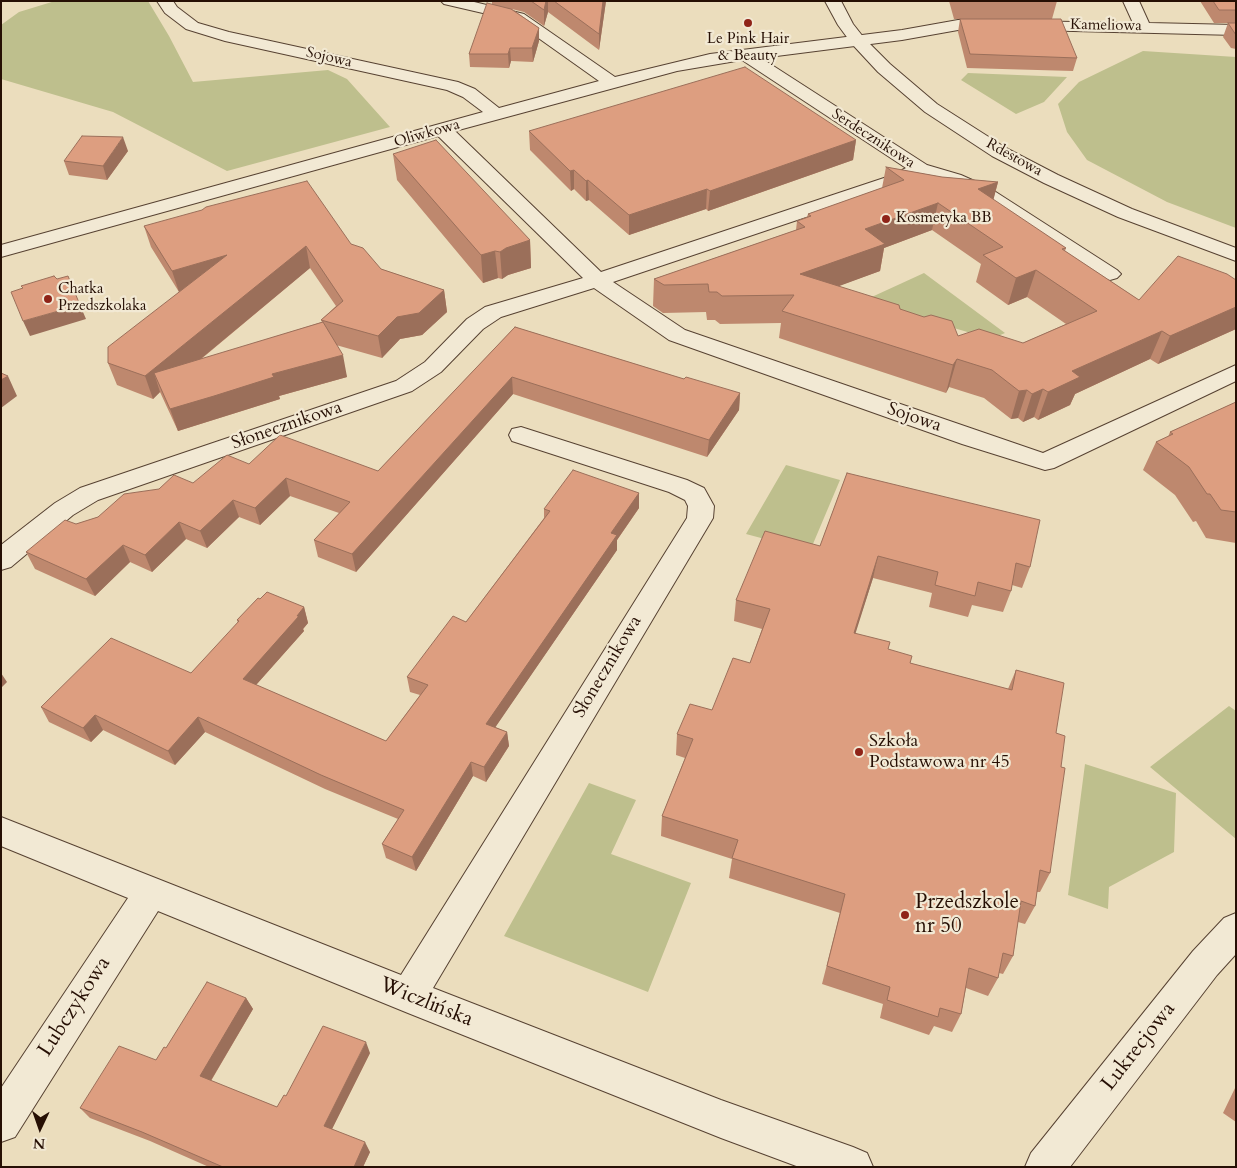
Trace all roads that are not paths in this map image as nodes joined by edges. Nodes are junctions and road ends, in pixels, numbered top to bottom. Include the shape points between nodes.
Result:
1 (165, 1) edge
2 (449, 1) edge
3 (833, 1) edge
4 (1131, 1) edge
5 (1143, 27) junction
6 (1236, 30) edge
7 (858, 41) junction
8 (744, 54) junction
9 (613, 83) junction
10 (496, 114) junction
11 (442, 130) junction
12 (920, 169) junction
13 (1, 251) edge
14 (1236, 255) edge
15 (1110, 274) dead end
16 (597, 280) junction
17 (1236, 372) edge
18 (521, 435) dead end
19 (1, 560) edge
20 (1, 831) edge
21 (151, 892) junction
22 (1236, 929) edge
23 (408, 996) junction
24 (1, 1123) edge
25 (853, 1167) edge
26 (1045, 1167) edge

1 - 10 street, Sojowa via 171,10 192,26 452,86 478,98
2 - 9 street via 518,18
3 - 7 street, Rdestowa
4 - 5 street
5 - 6 street, Kameliowa
5 - 7 street, Kameliowa via 958,25
7 - 8 street, Oliwkowa
7 - 14 street, Rdestowa via 931,108 1000,152 1126,213
8 - 9 street, Oliwkowa via 675,66
8 - 12 street, Serdecznikowa
9 - 10 street, Oliwkowa
10 - 11 street, Oliwkowa
11 - 13 street, Oliwkowa
11 - 16 street, Sojowa
12 - 15 street, Serdecznikowa via 981,191
12 - 16 street via 900,179
16 - 17 street, Sojowa via 678,335 1046,462
16 - 19 street, Słonecznikowa via 493,312 475,324 433,367 404,386 89,494 64,509
18 - 23 street, Słonecznikowa via 678,486 695,494 701,506 700,518
20 - 21 street, Wiczlińska
21 - 23 street, Wiczlińska
21 - 24 street, Lubczykowa
22 - 26 street, Lukrecjowa via 1205,963
23 - 25 street, Wiczlińska via 721,1119

